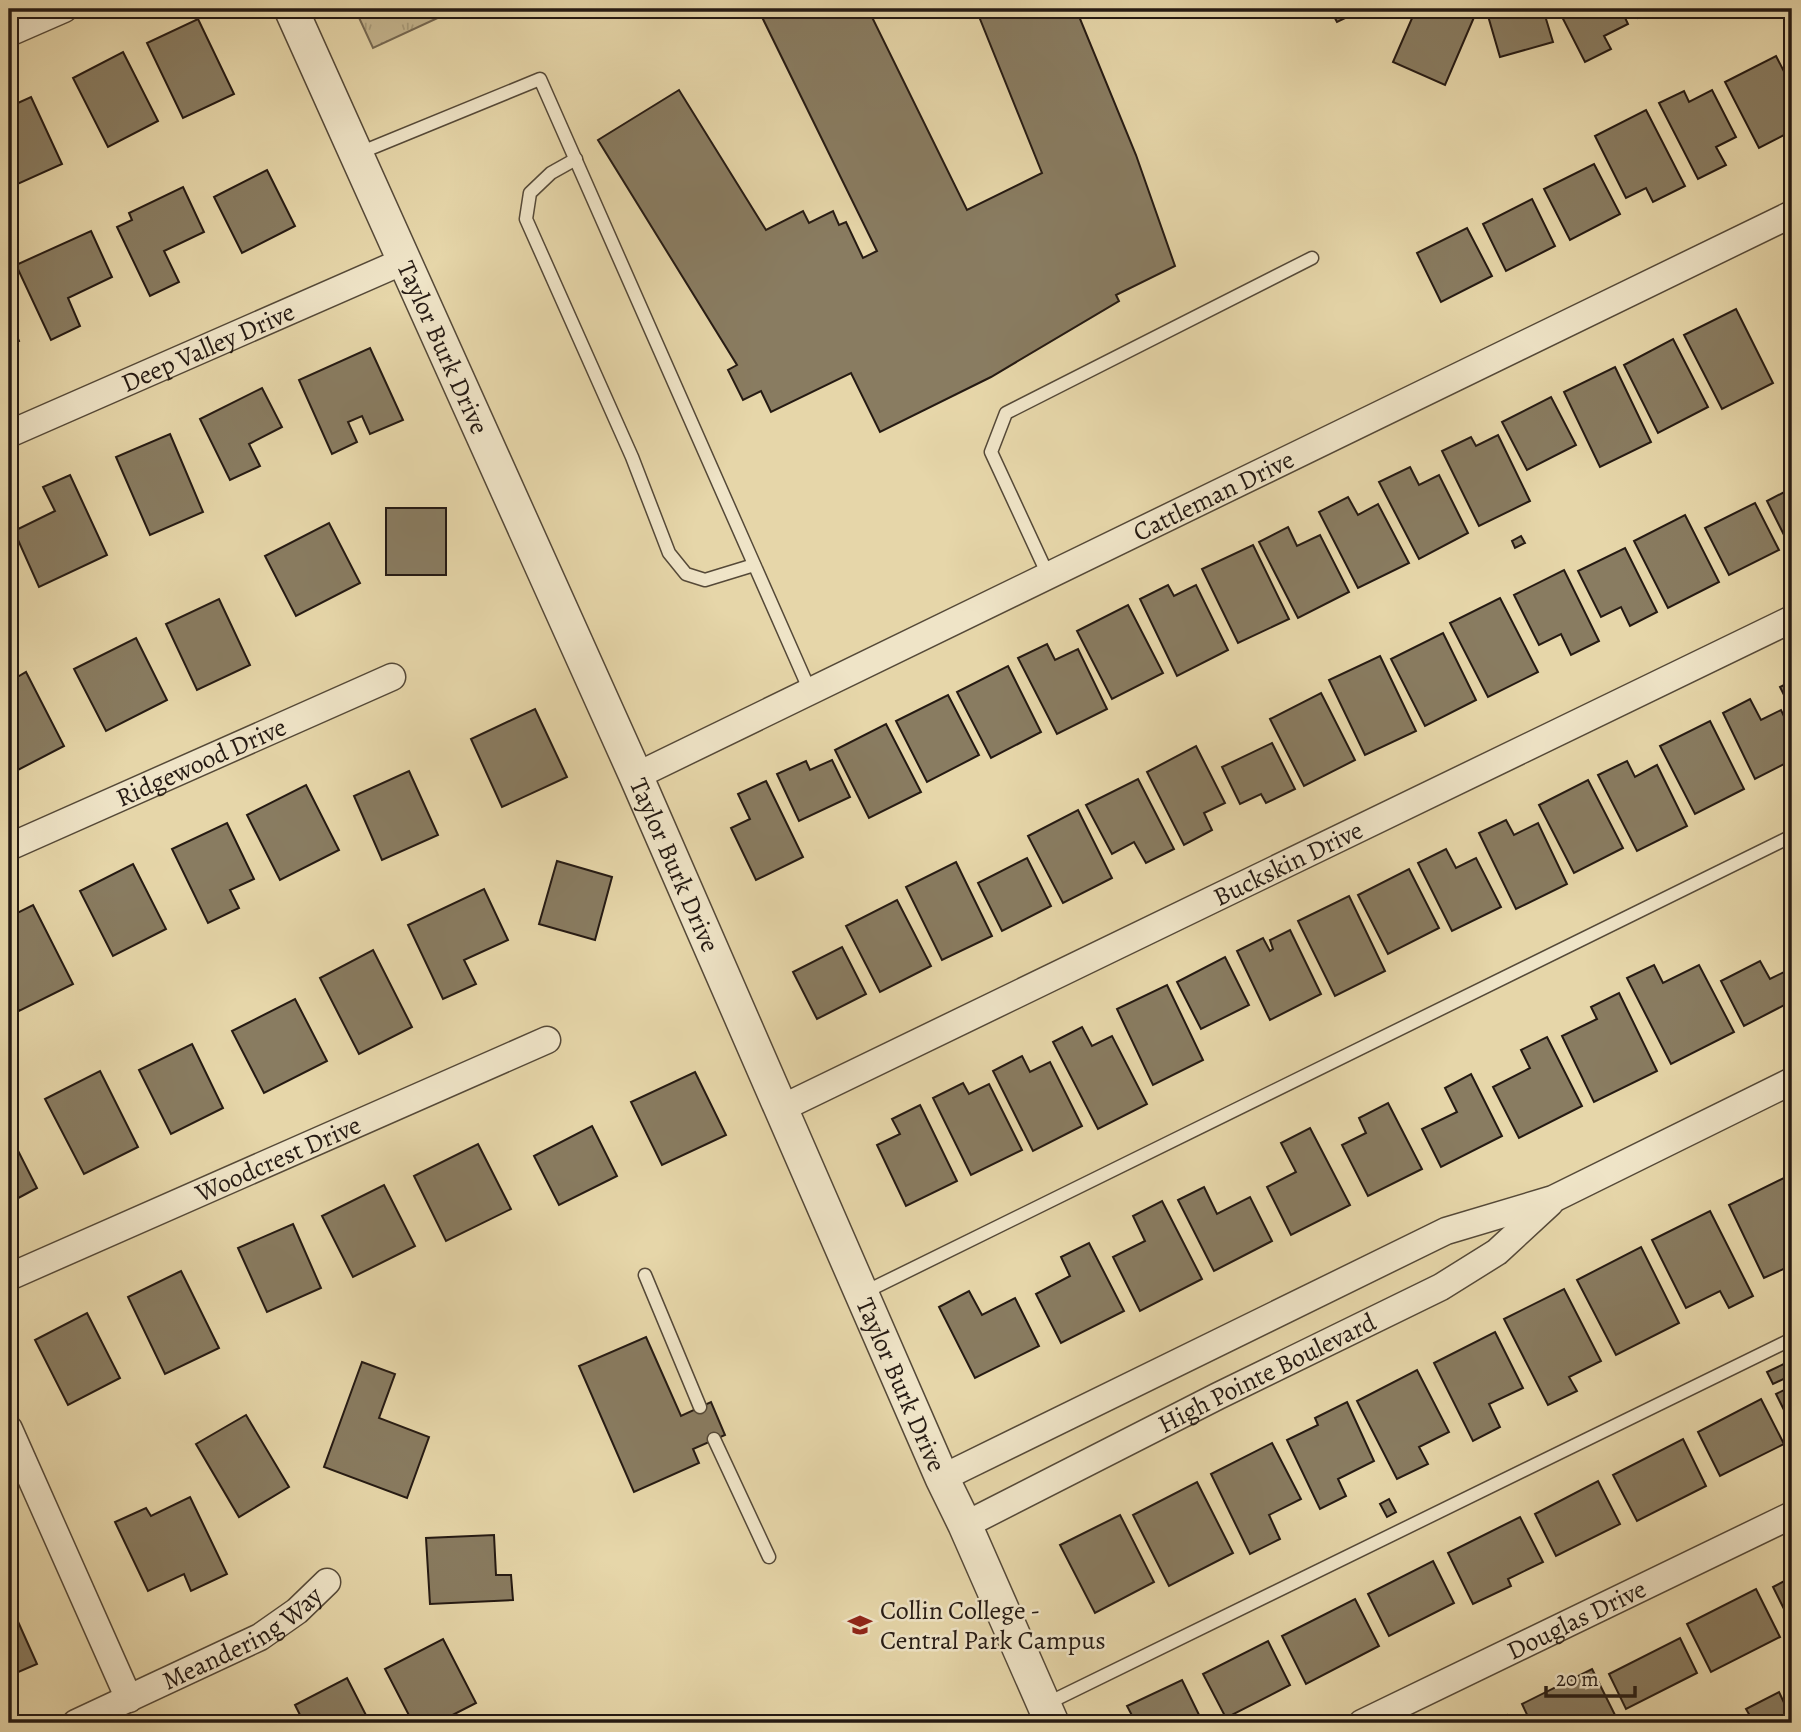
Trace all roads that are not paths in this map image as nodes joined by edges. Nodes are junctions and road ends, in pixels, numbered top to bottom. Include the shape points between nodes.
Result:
1 (64, 9) edge
2 (291, 9) edge
3 (9, 33) edge
4 (357, 154) junction
5 (576, 159) junction
6 (1790, 222) edge
7 (1312, 258) dead end
8 (406, 260) junction
9 (9, 434) edge
10 (754, 565) junction
11 (1048, 575) junction
12 (1792, 619) edge
13 (392, 677) dead end
14 (810, 691) junction
15 (636, 776) junction
16 (1792, 836) edge
17 (9, 847) edge
18 (547, 1040) dead end
19 (1792, 1081) edge
20 (782, 1108) junction
21 (1553, 1199) junction
22 (645, 1275) dead end
23 (9, 1277) edge
24 (862, 1293) junction
25 (1792, 1339) edge
26 (700, 1407) dead end
27 (9, 1429) edge
28 (715, 1439) dead end
29 (942, 1478) junction
30 (1792, 1515) edge
31 (965, 1525) junction
32 (769, 1557) dead end
33 (327, 1582) dead end
34 (129, 1699) junction
35 (1048, 1714) edge
36 (76, 1723) edge
37 (1362, 1723) edge

1 - 3 street
2 - 4 street, Taylor Burk Drive
4 - 5 lane via 540,79
4 - 8 street, Taylor Burk Drive
5 - 10 lane
5 - 10 lane via 551,173 530,193 526,219 632,457 669,553 686,575 705,580
6 - 11 street, Cattleman Drive
7 - 11 lane via 1006,413 991,452
8 - 9 street, Deep Valley Drive
8 - 15 street, Taylor Burk Drive
10 - 14 lane
11 - 14 street, Cattleman Drive
12 - 20 street, Buckskin Drive
13 - 17 street, Ridgewood Drive
14 - 15 street, Cattleman Drive
15 - 20 street, Taylor Burk Drive
16 - 24 lane
18 - 23 street, Woodcrest Drive
19 - 21 street, High Pointe Boulevard
20 - 24 street, Taylor Burk Drive
21 - 29 street, High Pointe Boulevard via 1446,1231
21 - 31 street, High Pointe Boulevard via 1497,1252 1441,1287
22 - 26 lane
24 - 29 street, Taylor Burk Drive
25 - 35 lane
27 - 34 street
28 - 32 lane
29 - 31 street, Taylor Burk Drive
30 - 37 street, Douglas Drive
31 - 35 street, Taylor Burk Drive
33 - 34 street, Meandering Way via 260,1637
34 - 36 street, Meandering Way

